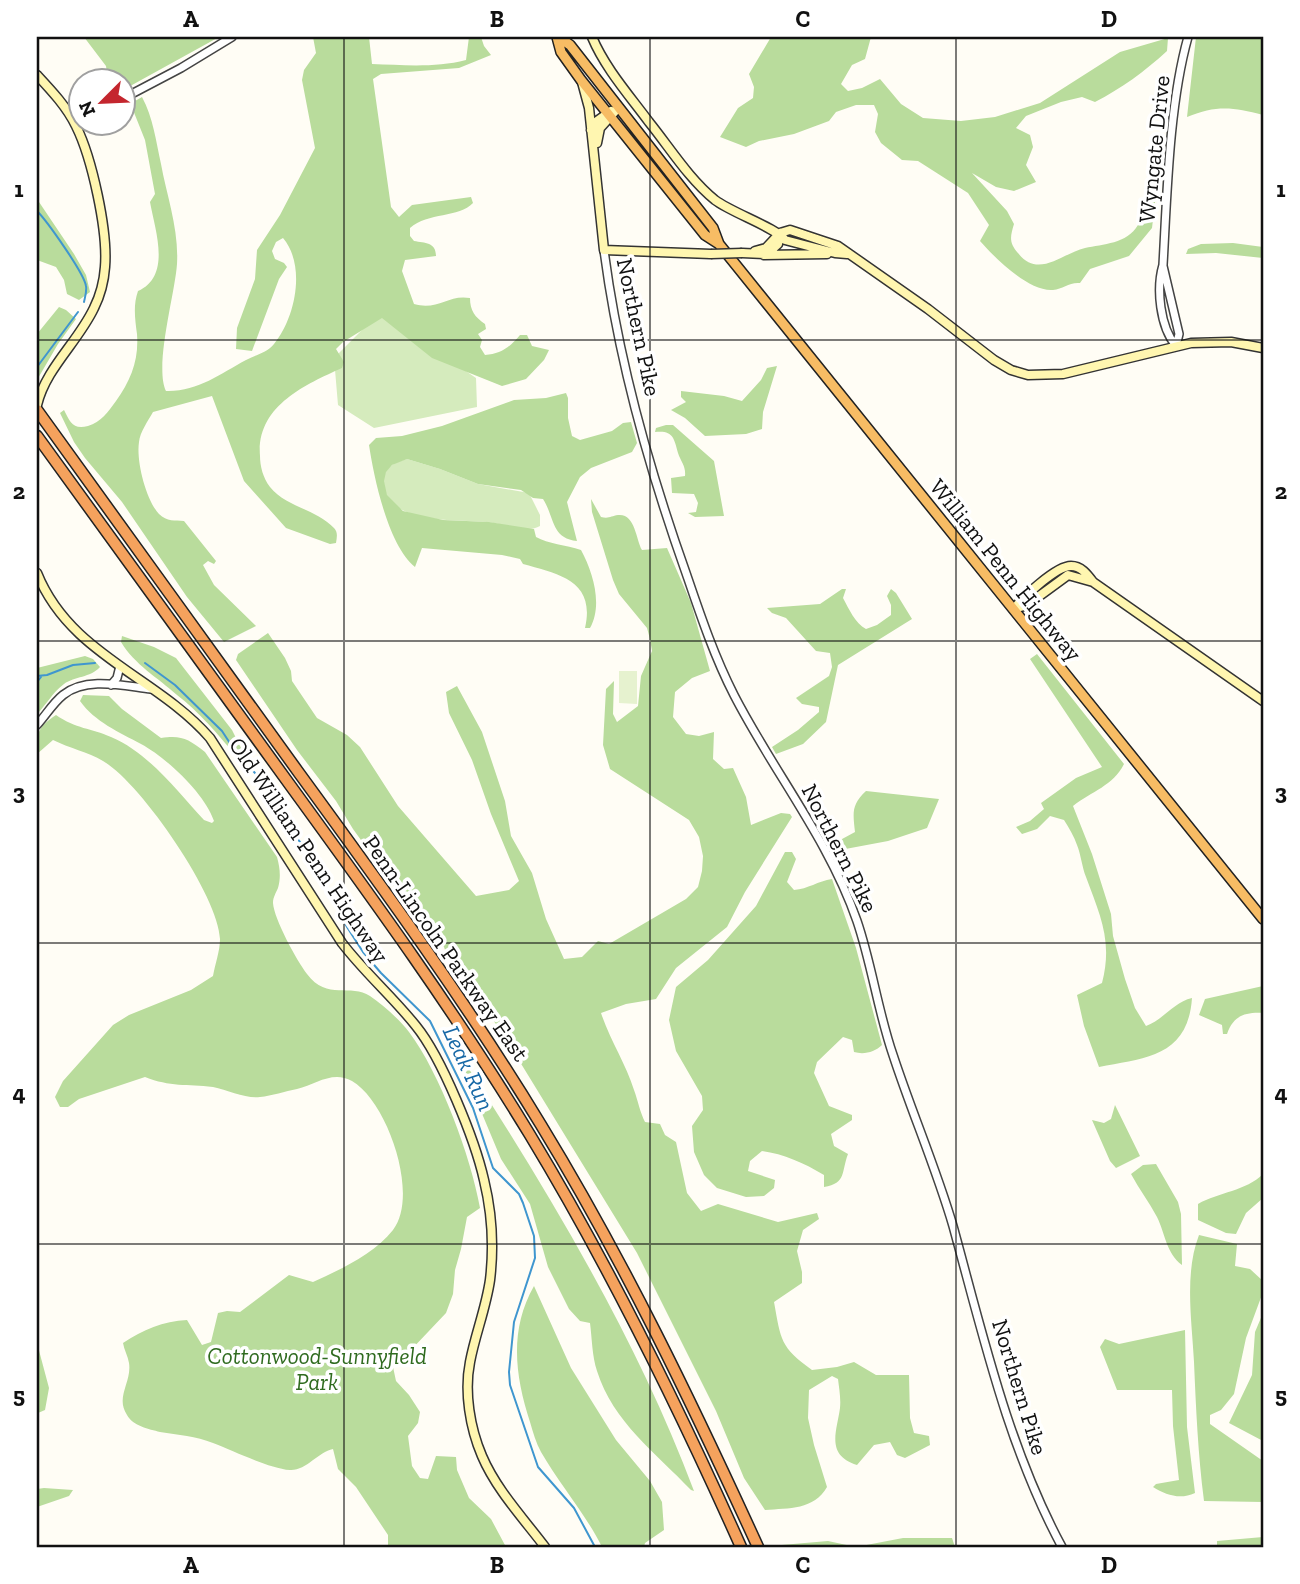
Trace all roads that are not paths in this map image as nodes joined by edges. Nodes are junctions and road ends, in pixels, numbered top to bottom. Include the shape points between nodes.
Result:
1 (232, 37) edge
2 (558, 37) edge
3 (592, 37) edge
4 (1188, 37) edge
5 (37, 75) edge
6 (581, 80) junction
7 (136, 92) edge
8 (618, 107) junction
9 (66, 108) edge
10 (609, 115) junction
11 (591, 130) junction
12 (81, 136) edge
13 (596, 164) junction
14 (780, 233) junction
15 (719, 244) junction
16 (604, 250) junction
17 (742, 253) junction
18 (835, 253) junction
19 (847, 254) junction
20 (764, 255) junction
21 (1176, 346) junction
22 (1263, 348) edge
23 (37, 408) edge
24 (37, 436) edge
25 (37, 573) edge
26 (1014, 609) junction
27 (120, 666) junction
28 (111, 685) junction
29 (151, 689) junction
30 (1263, 701) edge
31 (37, 724) edge
32 (1263, 919) edge
33 (545, 1547) edge
34 (741, 1547) edge
35 (758, 1547) edge
36 (1062, 1547) edge

1 - 7 street
2 - 6 highway, William Penn Highway via 561,52
2 - 8 highway, William Penn Highway via 570,45
3 - 14 main road via 610,70 704,190 733,212
4 - 21 street, Wyngate Drive via 1173,133 1160,295 1168,337
5 - 9 main road
6 - 10 highway, William Penn Highway
6 - 11 main road, Northern Pike
8 - 10 main road
8 - 15 highway, William Penn Highway via 713,228
10 - 11 main road
10 - 13 main road, Northern Pike via 597,132
10 - 15 highway, William Penn Highway via 705,235
11 - 13 main road, Northern Pike
12 - 23 main road via 106,251 104,276 92,312 49,377
13 - 16 main road, Northern Pike
14 - 17 main road, Northern Pike via 766,248
14 - 18 main road via 785,240
14 - 19 main road via 790,230 817,238
14 - 20 main road via 776,246
15 - 26 highway, William Penn Highway
16 - 17 main road, Northern Pike, bridge
16 - 36 street, Northern Pike via 638,415 707,634 736,698 851,906 893,1057 942,1188 1010,1427 1032,1487
17 - 20 main road, Northern Pike
18 - 19 main road
18 - 20 main road, Northern Pike
19 - 21 main road via 994,360 1023,373 1063,374
21 - 22 main road via 1222,341
23 - 35 highway, Penn-Lincoln Parkway East via 417,936 506,1068 648,1315
24 - 34 highway, Penn-Lincoln Parkway East via 405,944 505,1095 619,1292
25 - 27 main road, Old William Penn Highway via 69,625
26 - 30 main road via 1027,605 1068,575 1093,582
26 - 32 highway, William Penn Highway
27 - 28 street
27 - 29 main road, Old William Penn Highway
28 - 29 street
28 - 31 street via 70,690
29 - 33 main road, Old William Penn Highway via 187,713 210,738 342,943 418,1028 442,1071 479,1161 492,1237 489,1285 469,1370 472,1422 490,1471

